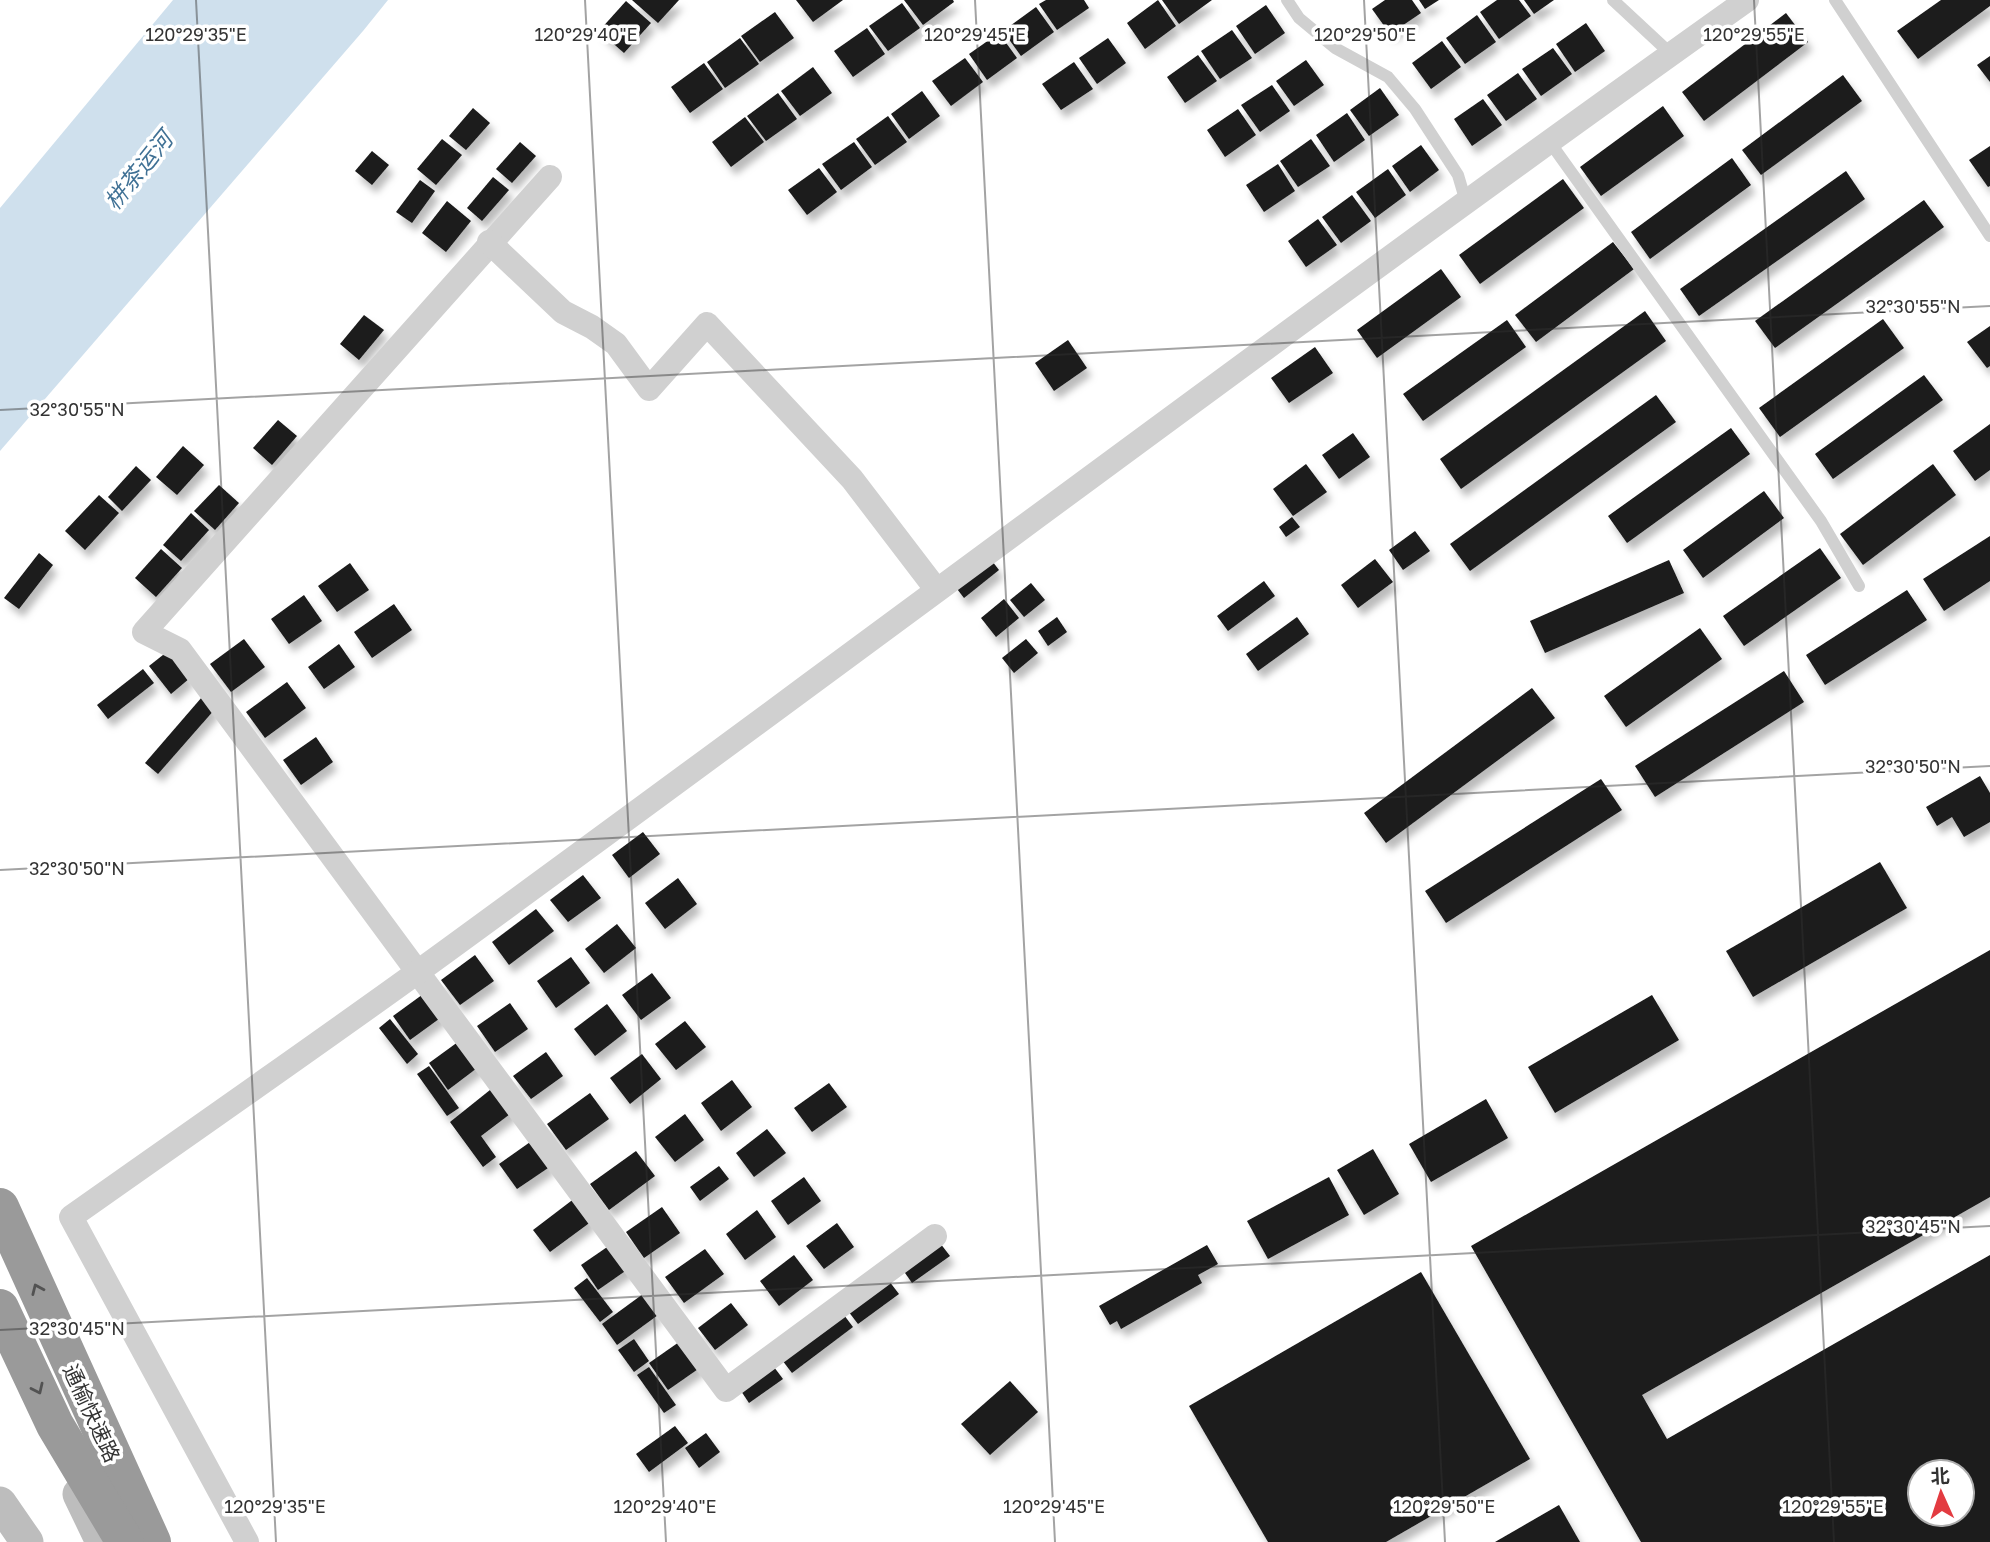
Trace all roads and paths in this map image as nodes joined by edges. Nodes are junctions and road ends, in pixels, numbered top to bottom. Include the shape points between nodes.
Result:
1 (1287, 0) edge
2 (1613, 0) edge
3 (1747, 0) edge
4 (1835, 0) edge
5 (1671, 54) junction
6 (1549, 141) junction
7 (550, 177) dead end
8 (1466, 201) junction
9 (1990, 236) edge
10 (489, 242) junction
11 (1858, 586) dead end
12 (936, 589) junction
13 (417, 972) junction
14 (0, 1207) edge
15 (935, 1236) dead end
16 (0, 1308) edge
17 (84, 1396) junction
18 (55, 1425) junction
19 (0, 1503) edge
20 (27, 1542) edge
21 (102, 1542) edge
22 (125, 1542) edge
23 (152, 1542) edge
24 (173, 1542) edge
25 (247, 1542) edge

1 - 8 lane via 1299,18 1335,48 1388,77 1458,175
2 - 5 lane
3 - 5 street
4 - 9 lane
5 - 6 street
6 - 8 street
6 - 11 lane via 1821,522
7 - 10 street
8 - 12 street
10 - 12 street via 563,312 616,344 649,389 707,324 852,479
10 - 13 street via 156,618
12 - 13 street
13 - 15 street via 726,1390
13 - 25 street via 71,1217
17 -> 14 highway, 通榆快速路
16 -> 18 highway, 通榆快速路
17 - 23 highway, 通榆快速路
17 - 24 street
18 - 21 street
18 - 22 highway, 通榆快速路
19 - 20 street

